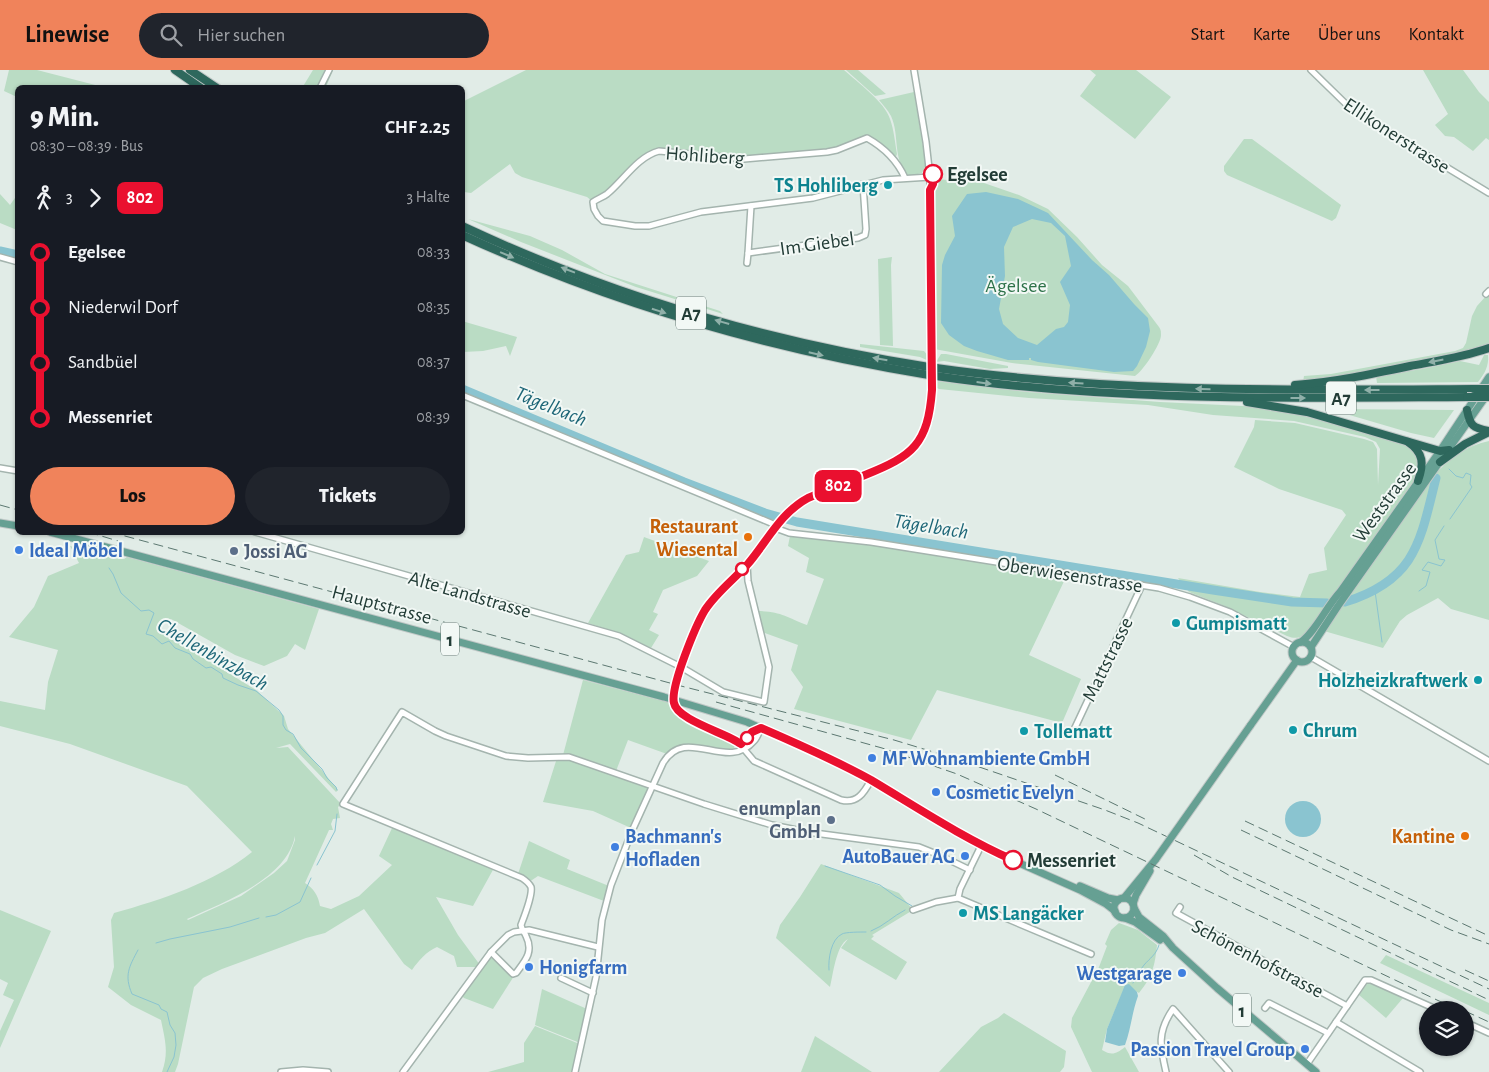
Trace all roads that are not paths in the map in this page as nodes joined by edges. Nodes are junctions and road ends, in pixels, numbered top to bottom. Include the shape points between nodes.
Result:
1 (175, 70) edge
2 (190, 70) edge
3 (329, 70) edge
4 (914, 70) edge
5 (1311, 70) edge
6 (198, 85) edge
7 (212, 85) edge
8 (322, 85) edge
9 (930, 177) junction
10 (905, 178) junction
11 (863, 184) junction
12 (1489, 193) edge
13 (751, 206) junction
14 (465, 227) edge
15 (465, 236) edge
16 (748, 253) junction
17 (0, 257) edge
18 (15, 261) edge
19 (747, 263) dead end
20 (1487, 350) edge
21 (932, 371) junction
22 (1489, 377) edge
23 (1251, 390) junction
24 (1489, 390) edge
25 (465, 396) edge
26 (1489, 397) edge
27 (1214, 398) junction
28 (1467, 410) junction
29 (1469, 420) junction
30 (1489, 432) edge
31 (1399, 438) junction
32 (1444, 450) junction
33 (1440, 462) junction
34 (0, 468) edge
35 (15, 470) edge
36 (1418, 481) junction
37 (0, 523) edge
38 (15, 526) edge
39 (776, 527) junction
40 (64, 535) edge
41 (266, 535) edge
42 (747, 565) junction
43 (1142, 585) junction
44 (1335, 603) junction
45 (1301, 642) junction
46 (1294, 647) junction
47 (1310, 647) junction
48 (1311, 657) junction
49 (1297, 660) junction
50 (681, 667) junction
51 (676, 683) tunnel mouth
52 (674, 704) dead end
53 (761, 728) junction
54 (1072, 734) dead end
55 (745, 749) junction
56 (1489, 761) edge
57 (871, 780) junction
58 (653, 786) junction
59 (981, 846) junction
60 (1156, 859) junction
61 (970, 870) junction
62 (1078, 887) junction
63 (958, 898) junction
64 (1121, 899) junction
65 (1133, 906) junction
66 (1180, 907) dead end
67 (913, 910) dead end
68 (1114, 911) junction
69 (1125, 918) junction
70 (522, 930) junction
71 (598, 948) junction
72 (1173, 948) junction
73 (491, 952) junction
74 (1091, 954) dead end
75 (561, 978) dead end
76 (593, 993) junction
77 (1419, 1001) edge
78 (1347, 1006) junction
79 (1265, 1008) dead end
80 (1336, 1022) junction
81 (1474, 1026) edge
82 (1328, 1033) junction
83 (1489, 1033) edge
84 (1307, 1064) junction
85 (281, 1072) edge
86 (328, 1072) edge
87 (403, 1072) edge
88 (575, 1072) edge
89 (1166, 1072) edge
90 (1229, 1072) edge
91 (1316, 1072) edge
92 (1420, 1072) edge

1 - 6 highway
2 - 7 highway
3 - 8 street
4 - 9 street
5 - 12 street, Ellikonerstrasse via 1360,115
9 - 10 street, Hohliberg
9 - 39 street via 932,390 930,414 922,435 905,456 808,498 793,507
10 - 11 street, Hohliberg
10 - 13 street, Hohliberg via 894,159 867,138 827,152 744,159 659,151 593,202 603,221 635,226 649,226 701,212
11 - 13 street, Hohliberg via 813,198
11 - 16 street, Im Giebel via 866,229 862,237
13 - 16 street, Im Giebel
21 -> 14 highway, A7 via 802,342 678,309 560,267
15 -> 21 highway, A7 via 613,296 740,336 813,353
16 - 19 street, Im Giebel
17 - 18 street
20 -> 23 highway, A7 via 1328,382
23 -> 21 highway, A7 via 1075,383
21 -> 27 highway, A7 via 988,383 1064,391
22 - 28 main road, Weststrasse
24 -> 23 highway, A7, bridge
24 - 29 main road, Weststrasse
25 - 39 street, Oberwiesenstrasse
27 -> 26 highway, A7, bridge
27 - 31 highway, A7 via 1297,410
28 - 29 highway
28 - 32 main road, Weststrasse
29 - 30 highway via 1477,428
29 - 32 main road, Weststrasse
30 - 33 highway via 1464,444
31 - 32 highway, A7
31 - 36 highway, A7 via 1413,446 1420,455 1422,469
32 - 33 main road, Weststrasse
32 - 36 main road, Weststrasse
33 - 44 main road, Weststrasse
34 - 35 street
36 - 44 main road, Weststrasse
37 - 38 main road
39 - 42 street
39 - 43 street, Oberwiesenstrasse via 789,533 871,542
40 - 53 main road, Hauptstrasse / 1 via 664,697
41 - 50 street, Alte Landstrasse via 619,636
42 - 50 street via 705,611
42 - 50 street, Alte Landstrasse via 769,667 764,702 723,692
43 - 46 street, Oberwiesenstrasse via 1212,605
43 - 54 street, Mattstrasse
44 - 45 main road, Weststrasse
44 - 47 main road, Weststrasse
45 - 46 main road, Weststrasse
45 - 47 main road
46 - 49 main road via 1293,654
47 - 48 main road
48 - 49 main road
48 - 56 street
49 - 60 main road, bridge
50 - 51 street
52 - 55 street via 683,715
53 - 55 street via 756,740
53 - 57 main road, 1
55 - 57 street via 754,761 846,801 861,796
55 - 58 street via 732,753 690,746 678,748 666,758
57 - 59 main road, 1
58 - 61 street via 772,826 919,847
58 - 70 street via 569,757 506,756 446,736 402,712 343,804 527,881 530,893
58 - 71 street via 611,885
59 - 61 street
59 - 62 main road, 1
60 - 64 main road
60 - 65 main road
61 - 63 street
62 - 64 main road, 1 via 1108,898
62 - 68 main road, 1
63 - 67 street
63 - 74 street
64 - 65 main road via 1129,900
64 - 68 main road via 1114,905
65 - 69 main road via 1130,916
65 - 72 main road, 1 via 1139,917
66 - 78 street, Schönenhofstrasse via 1176,913
68 - 69 main road
69 - 72 main road, 1
70 - 71 street
70 - 73 street via 508,935
70 - 73 street via 530,950 516,973 513,974
71 - 76 street
72 - 84 main road, 1
73 - 87 street
75 - 76 street
76 - 88 street
77 - 78 street via 1368,979
78 - 80 street
79 - 82 street via 1269,1003
80 - 82 street
80 - 92 street
81 - 83 street
82 - 84 street
84 - 91 main road, 1
85 - 86 street
89 - 90 street via 1162,1029 1173,1009

